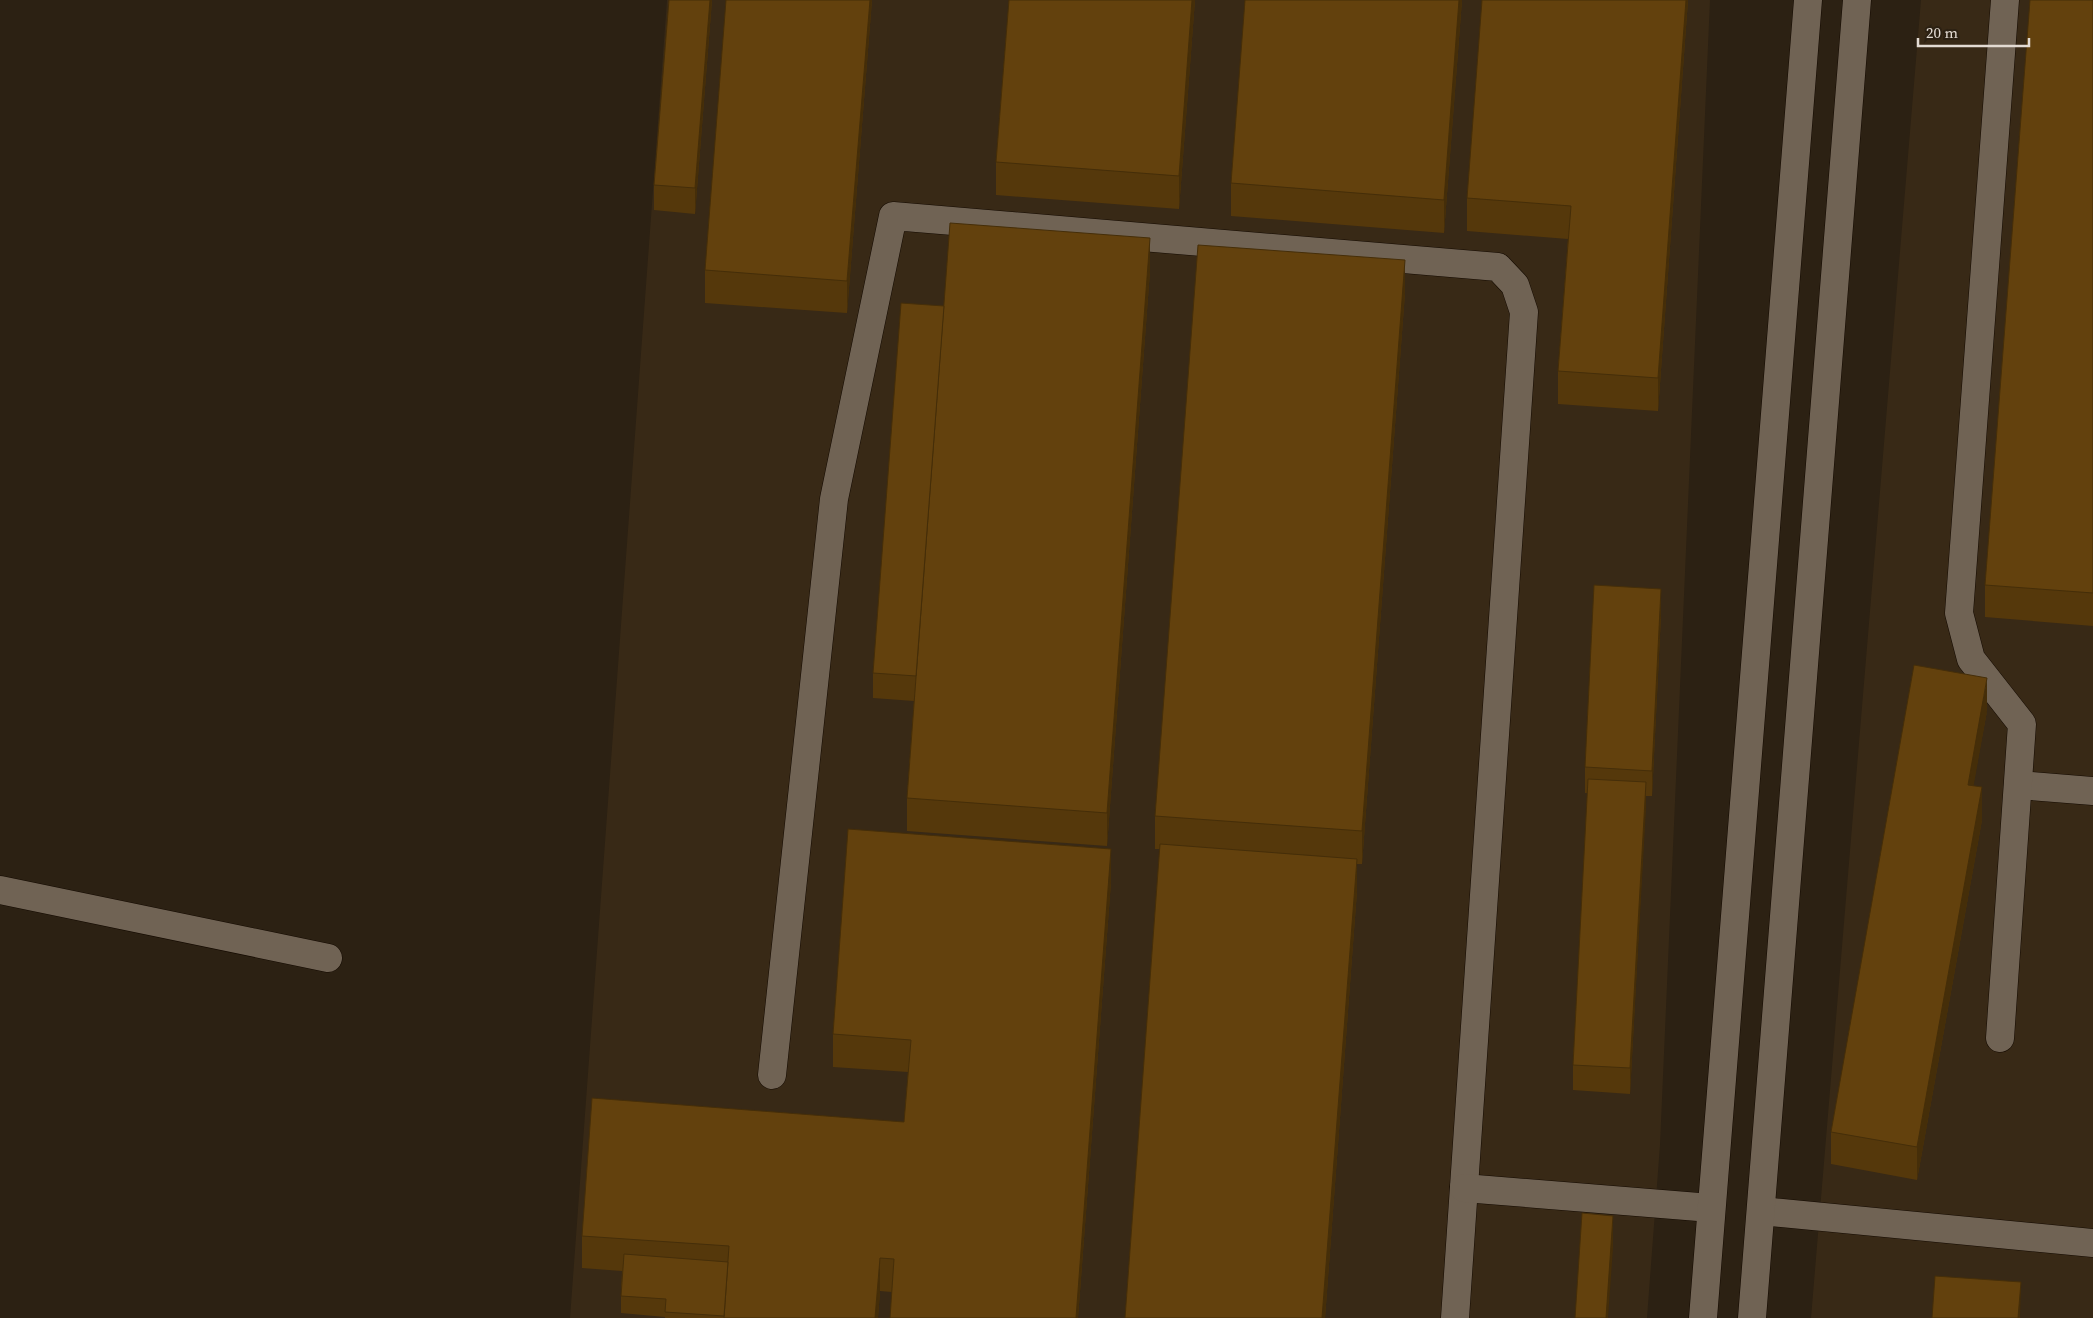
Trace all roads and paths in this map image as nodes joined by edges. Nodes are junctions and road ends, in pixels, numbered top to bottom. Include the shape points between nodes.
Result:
1 (1808, 0) edge
2 (1857, 0) edge
3 (2005, 0) edge
4 (2018, 786) junction
5 (2093, 791) edge
6 (0, 890) edge
7 (328, 958) dead end
8 (2000, 1038) dead end
9 (772, 1075) dead end
10 (1464, 1188) junction
11 (1711, 1208) junction
12 (1761, 1211) junction
13 (2093, 1243) edge
14 (1456, 1318) edge
15 (1703, 1318) edge
16 (1752, 1318) edge

1 - 11 street
2 - 12 street
3 - 4 street via 1959,612 1971,660 2022,724
4 - 5 street
4 - 8 street
6 - 7 street
9 - 10 street via 834,499 893,216 1498,267 1515,285 1524,312
10 - 11 street
10 - 14 street
11 - 15 street
12 - 13 street
12 - 16 street

